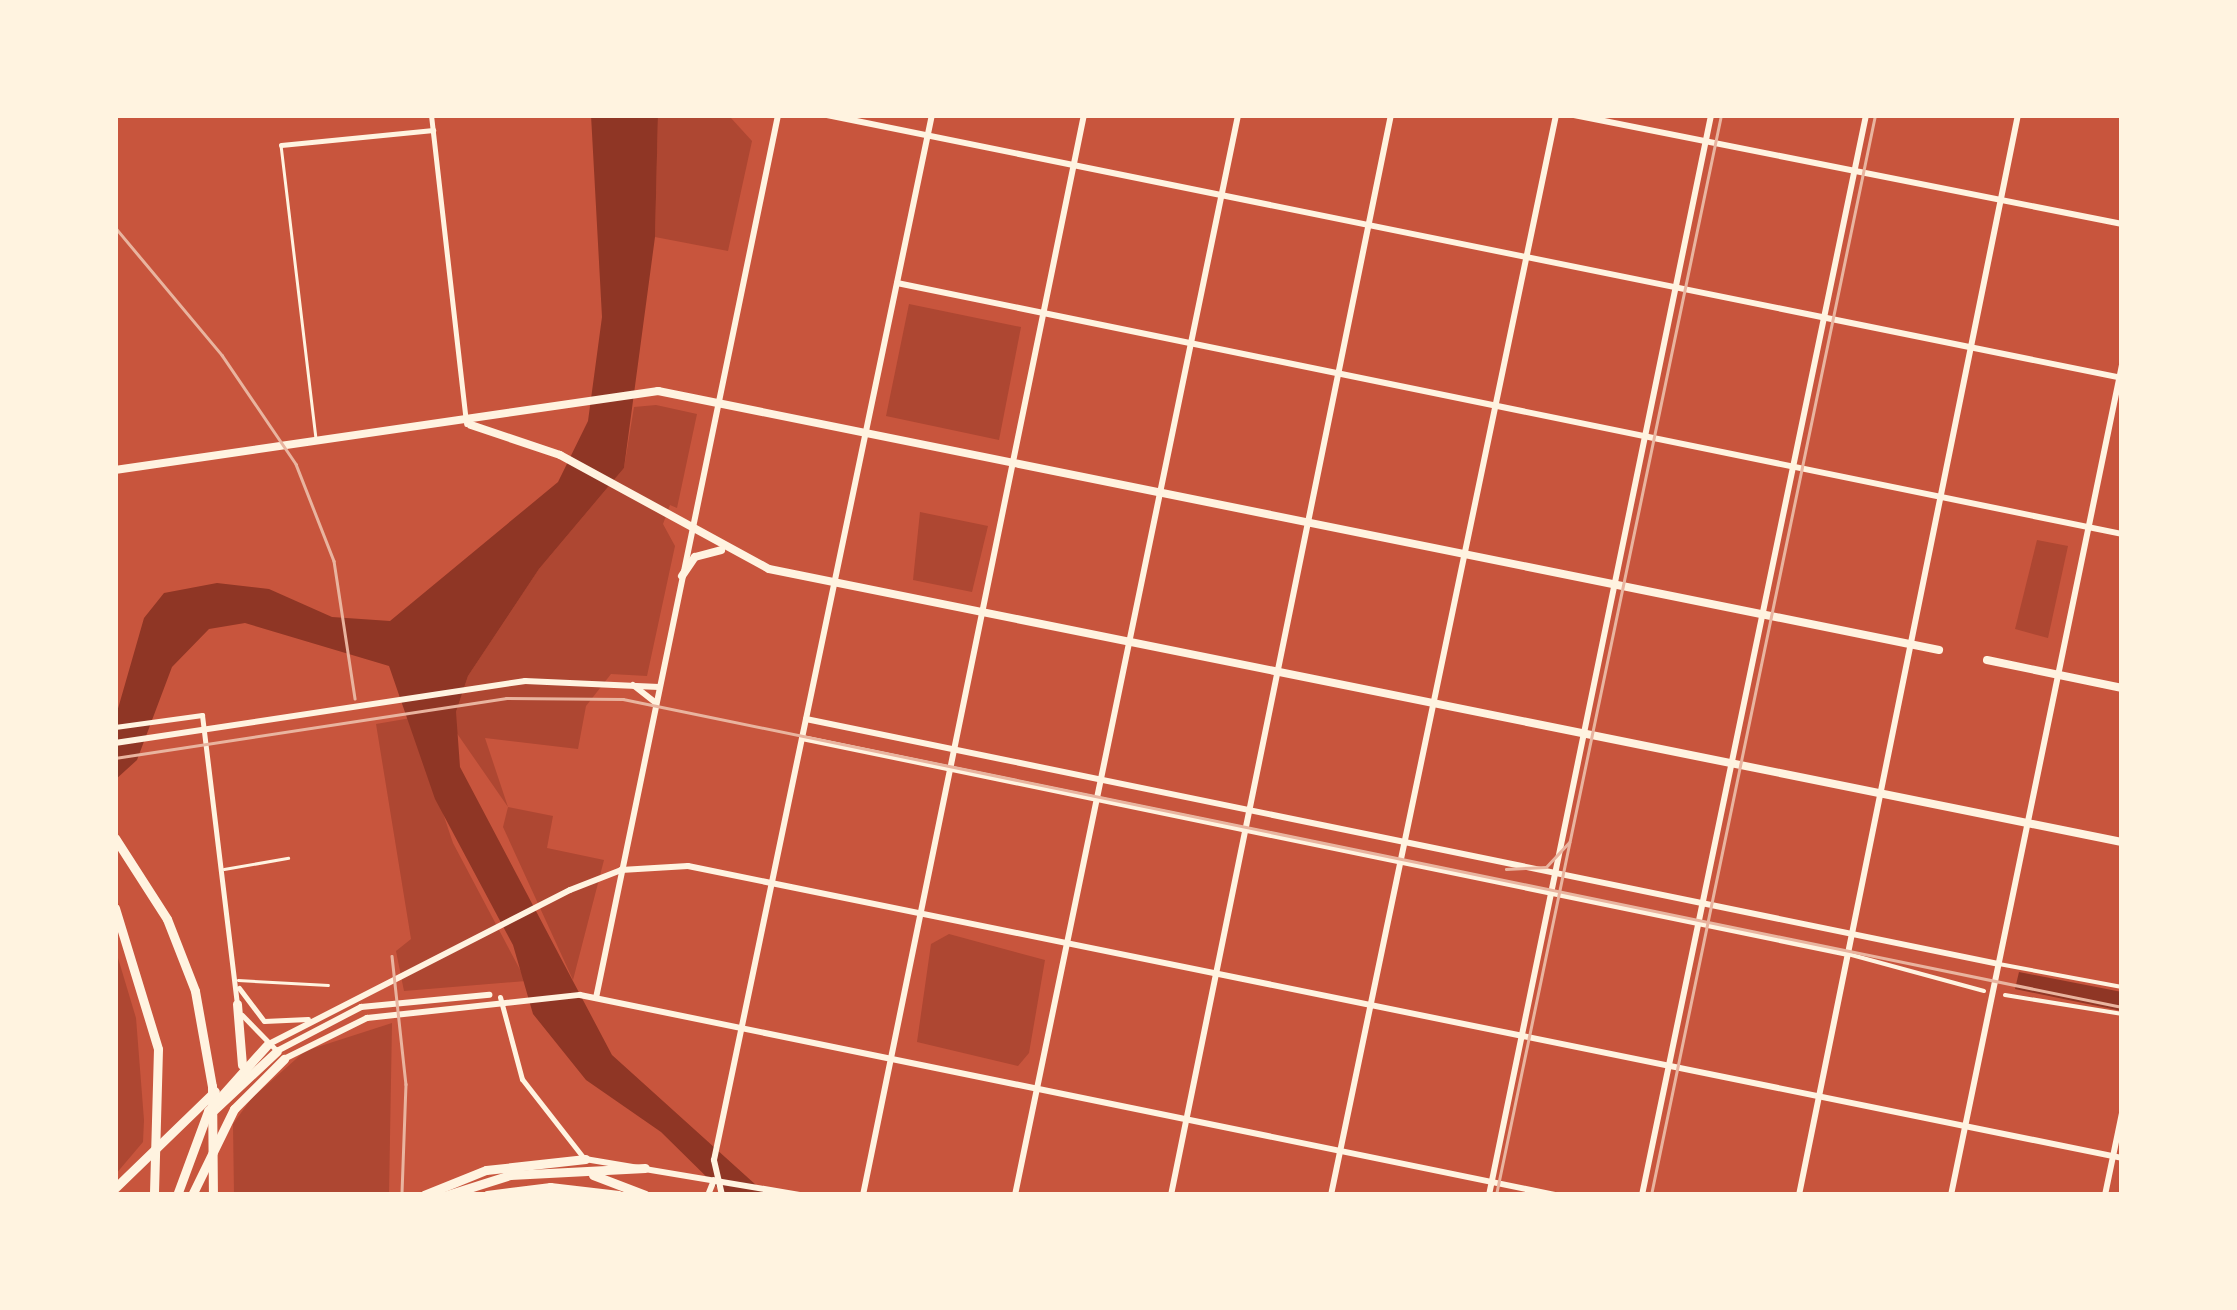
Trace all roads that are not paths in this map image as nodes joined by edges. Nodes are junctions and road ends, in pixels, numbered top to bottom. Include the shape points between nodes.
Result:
1 (431, 115) edge
2 (778, 115) edge
3 (827, 115) edge
4 (932, 115) edge
5 (1084, 115) edge
6 (1238, 115) edge
7 (1391, 115) edge
8 (1556, 115) edge
9 (1574, 115) edge
10 (1711, 115) edge
11 (1866, 115) edge
12 (2018, 115) edge
13 (433, 130) junction
14 (927, 136) junction
15 (1706, 140) junction
16 (281, 145) joint
17 (1074, 162) junction
18 (1855, 171) junction
19 (1222, 196) junction
20 (2002, 199) junction
21 (2122, 224) edge
22 (1370, 225) junction
23 (1527, 257) junction
24 (897, 283) junction
25 (1676, 287) junction
26 (1044, 311) junction
27 (1824, 316) junction
28 (1193, 342) junction
29 (1974, 348) junction
30 (2122, 365) edge
31 (1341, 372) junction
32 (2121, 378) edge
33 (721, 402) junction
34 (1498, 405) junction
35 (466, 424) junction
36 (867, 429) junction
37 (1645, 435) junction
38 (316, 440) junction
39 (1014, 459) junction
40 (1794, 466) junction
41 (115, 470) edge
42 (1160, 491) junction
43 (1943, 497) junction
44 (1306, 522) junction
45 (2089, 527) junction
46 (694, 533) junction
47 (2122, 534) edge
48 (722, 550) junction
49 (1468, 552) junction
50 (682, 576) junction
51 (837, 578) junction
52 (1615, 583) junction
53 (984, 608) junction
54 (1763, 613) junction
55 (1128, 637) junction
56 (1912, 644) junction
57 (1939, 650) dead end
58 (1987, 660) dead end
59 (1278, 668) junction
60 (2058, 675) junction
61 (630, 684) junction
62 (659, 687) junction
63 (2122, 688) edge
64 (1435, 699) junction
65 (656, 703) junction
66 (806, 718) junction
67 (115, 727) edge
68 (1584, 731) junction
69 (802, 738) junction
70 (115, 743) edge
71 (956, 750) junction
72 (1732, 761) junction
73 (952, 769) junction
74 (1106, 780) junction
75 (1882, 793) junction
76 (1103, 800) junction
77 (1248, 810) junction
78 (2028, 822) junction
79 (1244, 829) junction
80 (115, 838) edge
81 (1406, 842) junction
82 (2122, 842) edge
83 (288, 858) dead end
84 (1401, 862) junction
85 (222, 870) junction
86 (621, 870) junction
87 (1556, 873) junction
88 (773, 882) junction
89 (1552, 892) junction
90 (1703, 903) junction
91 (115, 908) edge
92 (922, 912) junction
93 (1699, 923) junction
94 (1852, 934) junction
95 (1064, 942) junction
96 (1848, 954) junction
97 (1998, 964) junction
98 (1216, 972) junction
99 (236, 980) junction
100 (328, 985) dead end
101 (2122, 987) edge
102 (1984, 991) dead end
103 (2005, 995) dead end
104 (500, 997) junction
105 (596, 998) junction
106 (237, 1004) junction
107 (1372, 1004) junction
108 (2122, 1014) edge
109 (308, 1019) junction
110 (744, 1026) junction
111 (1522, 1035) junction
112 (267, 1046) junction
113 (280, 1055) junction
114 (892, 1057) junction
115 (1669, 1065) junction
116 (238, 1070) junction
117 (1036, 1087) junction
118 (1819, 1096) junction
119 (2122, 1113) edge
120 (1186, 1118) junction
121 (1965, 1126) junction
122 (198, 1132) junction
123 (1341, 1150) junction
124 (2118, 1157) edge
125 (585, 1160) junction
126 (646, 1168) junction
127 (586, 1172) junction
128 (714, 1178) junction
129 (1492, 1182) junction
130 (115, 1188) edge
131 (621, 1191) edge
132 (155, 1195) edge
133 (177, 1195) edge
134 (192, 1195) edge
135 (216, 1195) edge
136 (424, 1195) edge
137 (448, 1195) edge
138 (486, 1195) edge
139 (645, 1195) edge
140 (708, 1195) edge
141 (722, 1195) edge
142 (801, 1195) edge
143 (863, 1195) edge
144 (1015, 1195) edge
145 (1171, 1195) edge
146 (1332, 1195) edge
147 (1490, 1195) edge
148 (1555, 1195) edge
149 (1642, 1195) edge
150 (1799, 1195) edge
151 (1951, 1195) edge
152 (2105, 1195) edge

1 - 13 street
2 - 33 street
3 - 14 street
4 - 14 street
5 - 17 street
6 - 19 street
7 - 22 street
8 - 23 street
9 - 15 street
10 - 15 street
11 - 18 street
12 - 20 street
13 - 16 street
13 - 35 street
14 - 17 street
14 - 24 street
15 - 18 street
15 - 25 street
16 - 38 lane
17 - 19 street
17 - 26 street
18 - 20 street
18 - 27 street
19 - 22 street
19 - 28 street
20 - 21 street
20 - 29 street
22 - 23 street
22 - 31 street
23 - 25 street
23 - 34 street
24 - 26 street
24 - 36 street
25 - 27 street
25 - 37 street
26 - 28 street
26 - 39 street
27 - 29 street
27 - 40 street
28 - 31 street
28 - 42 street
29 - 32 street
29 - 43 street
30 - 32 street
31 - 34 street
31 - 44 street
32 - 45 street
33 - 35 main road via 669,392
33 - 36 main road
33 - 46 street
34 - 37 street
34 - 49 street
35 - 38 main road
35 - 46 main road via 518,438
36 - 39 main road
36 - 51 street
37 - 40 street
37 - 52 street
38 - 41 main road
39 - 42 main road
39 - 53 street
40 - 43 street
40 - 54 street
42 - 44 main road
42 - 55 street
43 - 45 street
43 - 56 street
44 - 49 main road
44 - 59 street
45 - 47 street
45 - 60 street
46 - 48 main road
46 - 50 street
48 - 50 main road via 696,556
48 - 51 main road via 768,569
49 - 52 main road
49 - 64 street
50 - 62 street
51 - 53 main road
51 - 66 street
52 - 54 main road
52 - 68 street
53 - 55 main road
53 - 71 street
54 - 56 main road
54 - 72 street
55 - 59 main road
55 - 74 street
56 - 57 main road
56 - 75 street
58 - 60 main road
59 - 64 main road
59 - 77 street
60 - 63 main road
60 - 78 street
61 - 62 street
61 - 65 street
61 - 70 street via 524,681
62 - 65 street
64 - 68 main road
64 - 81 street
65 - 86 street
66 - 69 street
66 - 71 street
67 - 85 street via 202,716
68 - 72 main road
68 - 87 street
69 - 73 street
69 - 88 street
71 - 73 street
71 - 74 street
72 - 75 main road
72 - 90 street
73 - 76 street
73 - 92 street
74 - 76 street
74 - 77 street
75 - 78 main road
75 - 94 street
76 - 79 street
76 - 95 street
77 - 79 street
77 - 81 street
78 - 82 main road
78 - 97 street
79 - 84 street
79 - 98 street
80 - 135 highway via 190,974
81 - 84 street
81 - 87 street
83 - 85 lane
84 - 89 street
84 - 107 street
85 - 99 street
86 - 88 street via 688,866
86 - 105 street
86 - 109 street
87 - 89 street
87 - 90 street
88 - 92 street
88 - 110 street
89 - 93 street
89 - 111 street
90 - 93 street
90 - 94 street
91 - 132 highway via 156,1031
92 - 95 street
92 - 114 street
93 - 96 street
93 - 115 street
94 - 96 street
94 - 97 street
95 - 98 street
95 - 117 street
96 - 102 street
96 - 118 street
97 - 101 street
97 - 121 street
98 - 107 street
98 - 120 street
99 - 100 lane
99 - 106 street
99 - 109 street via 264,1021
103 - 108 street
104 - 105 street
104 - 113 street via 367,1018
104 - 113 street via 459,992 380,1002
104 - 125 street via 522,1079
105 - 110 street
106 - 112 street
106 - 116 highway
107 - 111 street
107 - 123 street
109 - 112 street
110 - 114 street
110 - 128 street
111 - 115 street
111 - 129 street
112 - 113 street
112 - 116 highway
113 - 122 highway
113 - 134 highway via 234,1109
114 - 117 street
114 - 143 street
115 - 118 street
115 - 149 street
116 - 122 highway
116 - 130 highway
117 - 120 street
117 - 144 street
118 - 121 street
118 - 150 street
119 - 124 street
120 - 123 street
120 - 145 street
121 - 124 street
121 - 151 street
122 - 133 highway
123 - 129 street
123 - 146 street
124 - 152 street
125 - 126 street
125 - 136 highway via 486,1170
126 - 127 highway
126 - 128 street
127 - 131 highway
127 - 137 highway via 510,1175
128 - 140 street
128 - 141 street
128 - 142 street
129 - 147 street
129 - 148 street
131 - 138 highway via 550,1186
131 - 139 highway

